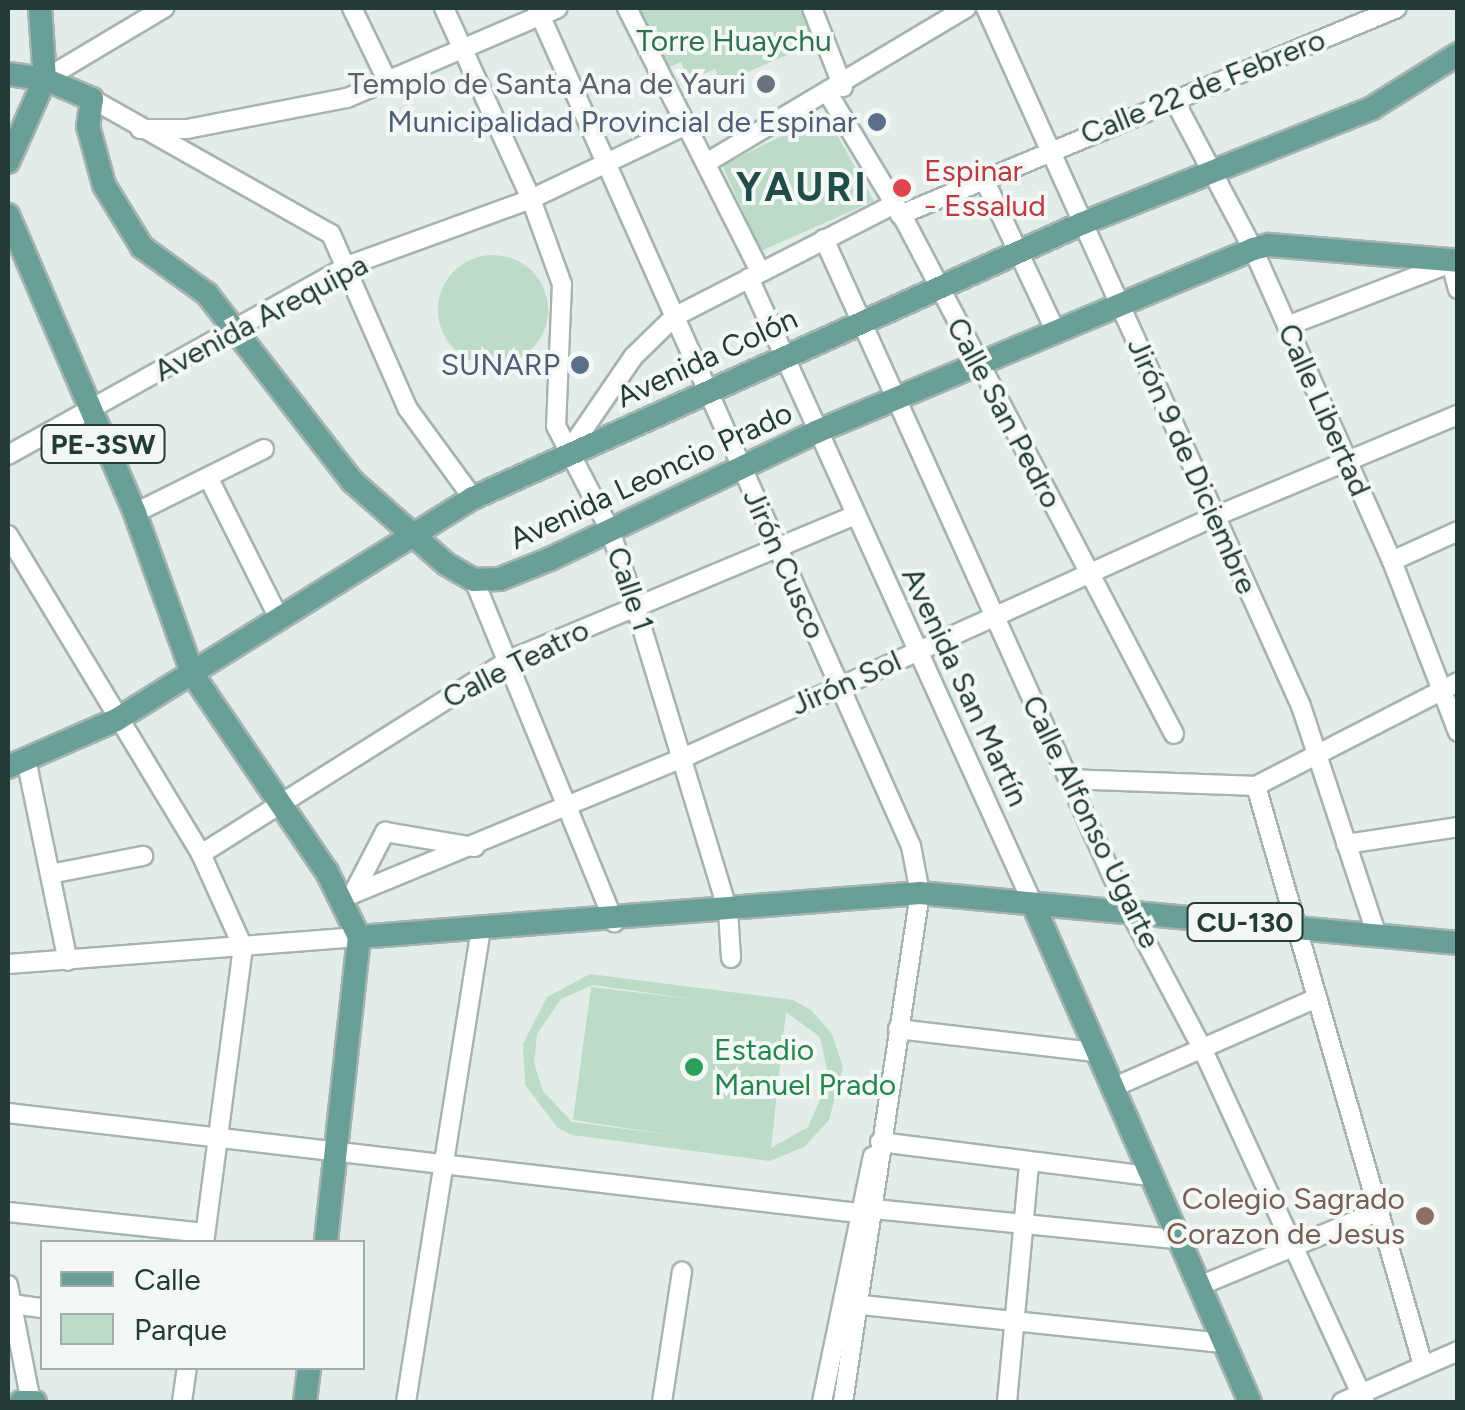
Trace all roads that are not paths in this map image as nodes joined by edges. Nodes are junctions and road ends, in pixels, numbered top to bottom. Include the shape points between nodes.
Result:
1 (164, 8) edge
2 (352, 8) edge
3 (444, 8) edge
4 (558, 8) edge
5 (627, 8) edge
6 (812, 8) edge
7 (966, 8) edge
8 (986, 8) edge
9 (1397, 8) edge
10 (42, 10) edge
11 (538, 11) edge
12 (462, 44) junction
13 (1458, 54) edge
14 (8, 74) edge
15 (44, 79) junction
16 (387, 80) junction
17 (836, 90) junction
18 (1172, 96) junction
19 (92, 100) junction
20 (686, 124) junction
21 (140, 129) junction
22 (1051, 148) junction
23 (8, 162) edge
24 (706, 164) junction
25 (606, 166) junction
26 (1212, 170) junction
27 (984, 177) junction
28 (531, 199) junction
29 (897, 210) junction
30 (8, 215) edge
31 (1081, 224) junction
32 (824, 239) junction
33 (1253, 249) junction
34 (1020, 255) junction
35 (1455, 264) edge
36 (350, 265) junction
37 (754, 275) junction
38 (939, 289) junction
39 (1458, 289) edge
40 (1120, 306) junction
41 (674, 317) junction
42 (858, 321) junction
43 (1287, 326) junction
44 (236, 330) junction
45 (1055, 330) junction
46 (783, 356) junction
47 (977, 368) junction
48 (708, 392) junction
49 (894, 399) junction
50 (89, 412) junction
51 (1458, 414) edge
52 (816, 432) junction
53 (264, 449) dead end
54 (8, 455) edge
55 (566, 455) junction
56 (1346, 460) junction
57 (740, 466) junction
58 (208, 478) junction
59 (473, 498) junction
60 (135, 513) junction
61 (853, 516) junction
62 (1216, 516) junction
63 (610, 530) junction
64 (1458, 531) edge
65 (8, 535) edge
66 (414, 535) junction
67 (779, 548) junction
68 (1392, 562) junction
69 (1091, 572) junction
70 (474, 580) junction
71 (636, 605) junction
72 (993, 618) junction
73 (280, 620) junction
74 (915, 652) junction
75 (509, 660) junction
76 (193, 674) junction
77 (838, 686) junction
78 (1451, 686) edge
79 (116, 720) junction
80 (1458, 732) edge
81 (1174, 734) dead end
82 (1317, 755) junction
83 (684, 756) junction
84 (17, 763) edge
85 (1068, 779) junction
86 (1256, 786) junction
87 (278, 802) junction
88 (570, 805) junction
89 (1458, 826) edge
90 (1346, 844) junction
91 (476, 847) junction
92 (201, 854) junction
93 (142, 856) dead end
94 (50, 874) junction
95 (920, 893) junction
96 (349, 895) junction
97 (1032, 904) junction
98 (728, 912) junction
99 (1136, 916) junction
100 (614, 922) junction
101 (1296, 924) junction
102 (481, 931) junction
103 (1376, 933) junction
104 (359, 938) junction
105 (1458, 943) edge
106 (243, 946) junction
107 (731, 958) dead end
108 (68, 961) junction
109 (8, 964) edge
110 (1317, 998) junction
111 (898, 1029) junction
112 (1202, 1048) junction
113 (1095, 1052) junction
114 (1112, 1088) junction
115 (8, 1113) edge
116 (222, 1139) junction
117 (880, 1142) junction
118 (337, 1153) junction
119 (1029, 1164) junction
120 (445, 1166) junction
121 (1150, 1176) junction
122 (866, 1211) junction
123 (8, 1212) edge
124 (1378, 1212) junction
125 (1023, 1219) junction
126 (204, 1238) edge
127 (1176, 1239) junction
128 (326, 1240) edge
129 (1292, 1246) junction
130 (682, 1272) dead end
131 (8, 1285) edge
132 (1199, 1286) junction
133 (12, 1304) junction
134 (860, 1305) junction
135 (40, 1308) edge
136 (1014, 1324) junction
137 (1224, 1343) junction
138 (1458, 1351) edge
139 (1423, 1365) junction
140 (187, 1370) edge
141 (310, 1370) edge
142 (1363, 1398) edge
143 (21, 1402) edge
144 (33, 1402) edge
145 (182, 1402) edge
146 (305, 1402) edge
147 (406, 1402) edge
148 (662, 1402) edge
149 (822, 1402) edge
150 (844, 1402) edge
151 (1007, 1402) edge
152 (1250, 1402) edge
153 (1342, 1402) edge

1 - 15 street
2 - 16 street
3 - 12 street, Calle 1
4 - 11 street
5 - 20 street, Avenida San Martín
6 - 17 street, Calle San Pedro
7 - 17 street
8 - 22 street, Jirón 9 de Diciembre
9 - 18 street, Calle 22 de Febrero
10 - 15 main road
11 - 12 street
11 - 25 street, Jirón Cusco
12 - 16 street
12 - 28 street, Calle 1
13 - 26 main road, Avenida Colón via 1372,108
14 - 15 main road
15 - 19 main road
15 - 23 main road
16 - 21 street via 316,106 188,129
17 - 24 street
17 - 29 street, Calle San Pedro
18 - 22 street, Calle 22 de Febrero
18 - 26 street, Calle Libertad
19 - 21 street
19 - 44 main road via 92,148 121,218 142,247 207,294
20 - 24 street, Avenida San Martín
20 - 25 street, Avenida Arequipa
21 - 36 street via 315,219
22 - 27 street, Calle 22 de Febrero
22 - 31 street, Jirón 9 de Diciembre
24 - 37 street, Avenida San Martín
25 - 28 street, Avenida Arequipa
25 - 41 street, Jirón Cusco
26 - 31 main road, Avenida Colón
26 - 33 street, Calle Libertad
27 - 29 street, Calle 22 de Febrero
27 - 34 street
28 - 36 street, Avenida Arequipa
28 - 55 street, Calle 1 via 562,284 554,401
29 - 32 street, Calle 22 de Febrero
29 - 38 street, Calle San Pedro
30 - 50 main road, PE-3SW
31 - 34 main road, Avenida Colón
31 - 40 street, Jirón 9 de Diciembre
32 - 37 street, Calle 22 de Febrero
32 - 42 street, Calle Alfonso Ugarte
33 - 35 main road, Avenida Leoncio Prado via 1269,245
33 - 40 main road, Avenida Leoncio Prado
33 - 43 street, Calle Libertad
34 - 38 main road, Avenida Colón
34 - 45 street
35 - 39 street
35 - 43 street
36 - 44 street, Avenida Arequipa
36 - 59 street via 408,409
37 - 41 street, Calle 22 de Febrero
37 - 46 street, Avenida San Martín
38 - 42 main road, Avenida Colón
38 - 47 street, Calle San Pedro
40 - 45 main road, Avenida Leoncio Prado
40 - 62 street, Jirón 9 de Diciembre
41 - 48 street, Jirón Cusco
41 - 55 street, Calle 22 de Febrero via 623,369
42 - 46 main road, Avenida Colón
42 - 49 street, Calle Alfonso Ugarte
43 - 56 street, Calle Libertad
44 - 50 street, Avenida Arequipa
44 - 66 main road via 332,458
45 - 47 main road, Avenida Leoncio Prado
46 - 48 main road, Avenida Colón
46 - 52 street, Avenida San Martín
47 - 49 main road, Avenida Leoncio Prado
47 - 69 street, Calle San Pedro
48 - 55 main road, Avenida Colón
48 - 57 street, Jirón Cusco
49 - 52 main road, Avenida Leoncio Prado
49 - 72 street, Calle Alfonso Ugarte
50 - 54 street, Avenida Arequipa
50 - 60 main road, PE-3SW
51 - 56 street, Jirón Sol
52 - 57 main road, Avenida Leoncio Prado
52 - 61 street, Avenida San Martín
53 - 58 street
55 - 59 main road, Avenida Colón
55 - 63 street, Calle 1
56 - 62 street, Jirón Sol
56 - 68 street, Calle Libertad
57 - 63 main road, Avenida Leoncio Prado
57 - 67 street, Jirón Cusco
58 - 60 street
58 - 73 street
59 - 66 main road, Avenida Colón
60 - 76 main road, PE-3SW
61 - 67 street, Calle Teatro
61 - 74 street, Avenida San Martín
62 - 69 street, Jirón Sol
62 - 82 street, Jirón 9 de Diciembre
63 - 70 main road, Avenida Leoncio Prado via 500,579
63 - 71 street, Calle 1
64 - 68 street
65 - 79 street
66 - 70 main road
66 - 73 main road, Avenida Colón
67 - 71 street, Calle Teatro
67 - 77 street, Jirón Cusco
68 - 78 street, Calle Libertad
69 - 72 street, Jirón Sol
69 - 81 street, Calle San Pedro
70 - 75 street
71 - 75 street, Calle Teatro
71 - 83 street, Calle 1
72 - 74 street, Jirón Sol
72 - 85 street, Calle Alfonso Ugarte
73 - 76 main road, Avenida Colón
74 - 77 street, Jirón Sol
74 - 97 street, Avenida San Martín
75 - 87 street, Calle Teatro
75 - 88 street
76 - 79 main road, Avenida Colón
76 - 87 main road
77 - 83 street, Jirón Sol
77 - 95 street, Jirón Cusco via 911,846
78 - 80 street, Calle Libertad
78 - 82 street
79 - 84 main road, Avenida Colón
79 - 92 street
82 - 86 street
82 - 90 street, Jirón 9 de Diciembre
83 - 88 street, Jirón Sol
83 - 98 street, Calle 1
84 - 94 street
85 - 86 street
85 - 99 street, Calle Alfonso Ugarte
86 - 101 street
87 - 92 street, Calle Teatro
87 - 96 main road
88 - 91 street, Jirón Sol
88 - 100 street
89 - 90 street
90 - 103 street, Jirón 9 de Diciembre
91 - 96 street, Jirón Sol
91 - 96 street via 385,832
92 - 106 street
93 - 94 street
94 - 108 street
95 - 97 main road
95 - 98 main road
95 - 111 street, Jirón Cusco
96 - 104 main road
97 - 99 main road, CU-130
97 - 113 main road, Avenida San Martín
98 - 100 main road
98 - 107 street, Calle 1
99 - 101 main road, CU-130
99 - 112 street, Calle Alfonso Ugarte
100 - 102 main road
101 - 103 main road, CU-130
101 - 110 street
102 - 104 main road
102 - 120 street
103 - 105 main road, CU-130
104 - 106 street
104 - 118 main road
106 - 108 street
106 - 116 street
108 - 109 street
110 - 112 street
110 - 124 street
111 - 113 street
111 - 117 street, Jirón Cusco
112 - 114 street
112 - 129 street, Calle Alfonso Ugarte
113 - 114 main road, Avenida San Martín
114 - 121 main road, Avenida San Martín
115 - 116 street
116 - 118 street
116 - 126 street
117 - 119 street
117 - 122 street, Jirón Cusco
118 - 120 street
118 - 128 main road
119 - 121 street
119 - 125 street
120 - 122 street
120 - 147 street
121 - 127 main road, Avenida San Martín
122 - 125 street
122 - 134 street, Jirón Cusco
122 - 149 street, Jirón Cusco
123 - 126 street
124 - 129 street
124 - 139 street
125 - 127 street
125 - 136 street
127 - 132 main road, Avenida San Martín
129 - 132 street
129 - 142 street, Calle Alfonso Ugarte
130 - 148 street
131 - 133 street
132 - 137 main road, Avenida San Martín
133 - 135 street
133 - 144 street
134 - 136 street
134 - 150 street, Jirón Cusco
136 - 137 street
136 - 151 street
137 - 152 main road, Avenida San Martín
138 - 139 street
139 - 142 street
140 - 145 street
141 - 146 main road
142 - 153 street
143 - 144 main road

